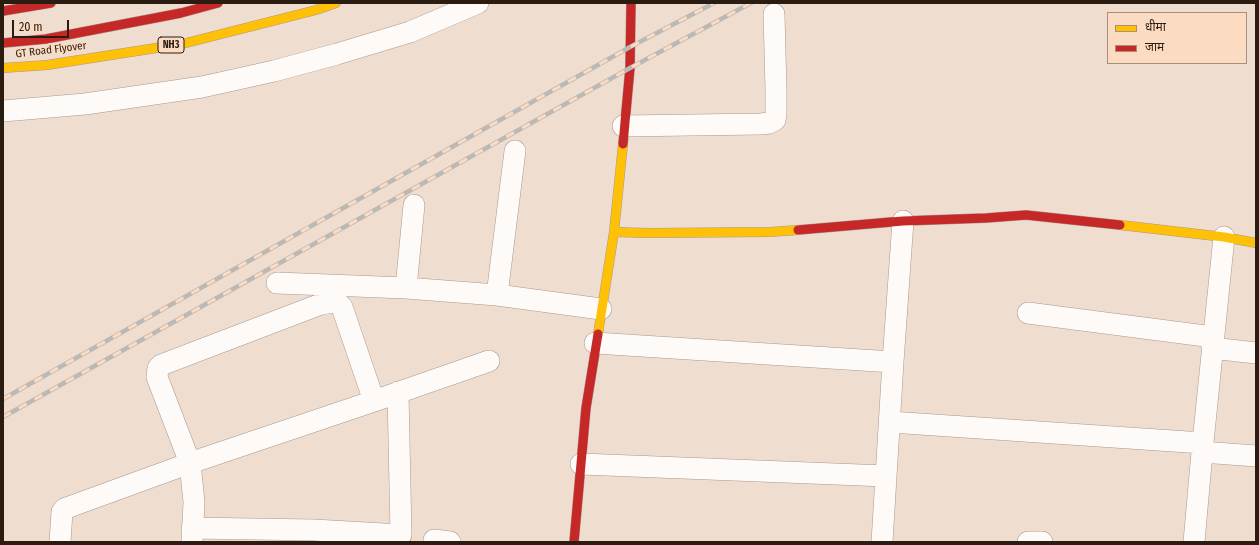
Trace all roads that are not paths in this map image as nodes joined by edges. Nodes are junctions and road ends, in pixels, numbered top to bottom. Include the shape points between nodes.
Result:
1 (52, 3) edge
2 (218, 3) edge
3 (336, 3) edge
4 (478, 3) edge
5 (632, 3) edge
6 (3, 11) edge
7 (774, 14) dead end
8 (3, 43) edge
9 (3, 68) edge
10 (3, 111) edge
11 (623, 126) junction
12 (515, 151) dead end
13 (414, 205) dead end
14 (903, 221) junction
15 (614, 232) junction
16 (1224, 236) junction
17 (1256, 242) edge
18 (277, 283) dead end
19 (406, 288) junction
20 (497, 295) junction
21 (601, 309) junction
22 (1028, 313) dead end
23 (1213, 342) junction
24 (595, 343) junction
25 (1256, 353) edge
26 (489, 361) dead end
27 (893, 362) junction
28 (398, 392) junction
29 (374, 401) junction
30 (890, 422) junction
31 (1202, 447) junction
32 (1256, 456) edge
33 (190, 463) junction
34 (581, 464) junction
35 (886, 476) junction
36 (192, 535) edge
37 (60, 542) edge
38 (574, 542) edge
39 (882, 542) edge
40 (1028, 542) edge
41 (1042, 542) edge
42 (1194, 542) edge

1 - 6 main road
2 - 8 main road, GT Road Flyover via 181,14 46,39
3 - 9 main road, GT Road Flyover / NH3 via 182,44 47,65
4 - 10 street via 410,32 274,71 202,86 85,104
5 - 11 main road via 630,68
7 - 11 street via 775,120 761,124
11 - 15 main road
12 - 20 street
13 - 19 street
14 - 15 main road via 770,232
14 - 16 main road via 1035,216
14 - 27 street
15 - 21 main road
16 - 17 main road
16 - 23 street
18 - 19 street
19 - 20 street
20 - 21 street
21 - 24 main road
22 - 23 street
23 - 25 street
23 - 31 street
24 - 27 street
24 - 34 main road
26 - 28 street
27 - 30 street
28 - 29 street
28 - 36 street via 401,535 314,530
29 - 33 street
29 - 33 street via 342,307 334,302 321,304 165,363 158,368 157,376
30 - 31 street
30 - 35 street
31 - 32 street
31 - 42 street
33 - 36 street via 194,502
33 - 37 street via 64,509
34 - 35 street
34 - 38 main road
35 - 39 street
40 - 41 street

